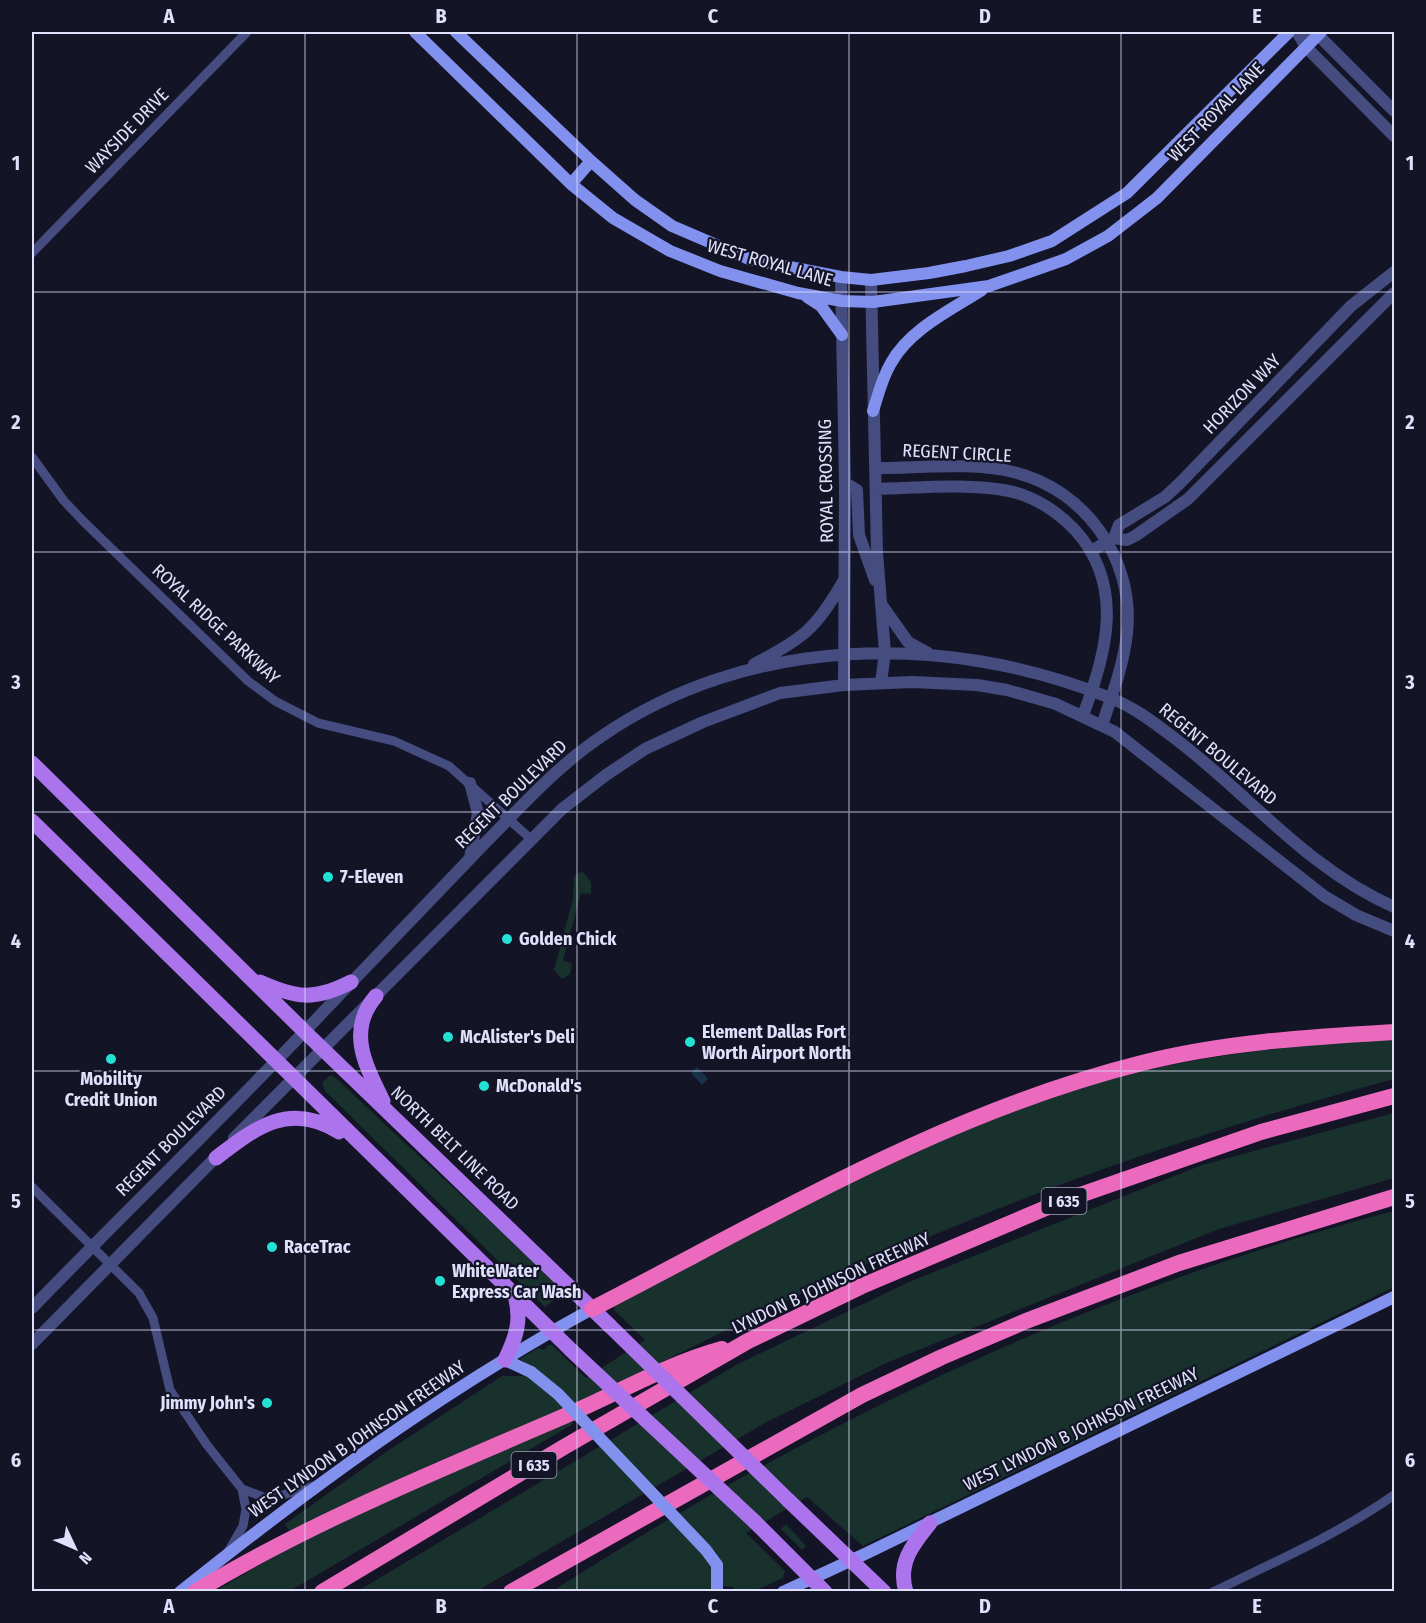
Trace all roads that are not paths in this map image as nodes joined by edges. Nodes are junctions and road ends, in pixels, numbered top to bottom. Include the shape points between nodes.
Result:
1 (247, 32) edge
2 (415, 32) edge
3 (456, 32) edge
4 (1289, 32) edge
5 (1297, 32) edge
6 (1316, 33) edge
7 (1305, 47) junction
8 (1395, 111) edge
9 (1395, 136) edge
10 (591, 161) junction
11 (571, 184) junction
12 (32, 254) edge
13 (1394, 275) edge
14 (841, 277) junction
15 (872, 280) junction
16 (990, 286) junction
17 (798, 293) junction
18 (1395, 293) edge
19 (842, 301) junction
20 (873, 302) junction
21 (842, 335) junction
22 (1297, 363) junction
23 (1310, 378) junction
24 (873, 411) junction
25 (32, 457) edge
26 (876, 468) junction
27 (986, 468) junction
28 (845, 483) junction
29 (977, 487) junction
30 (876, 489) junction
31 (1111, 540) junction
32 (1090, 551) junction
33 (845, 579) junction
34 (880, 598) junction
35 (885, 652) junction
36 (845, 655) junction
37 (932, 655) junction
38 (731, 675) junction
39 (881, 683) junction
40 (844, 685) junction
41 (1092, 691) junction
42 (1111, 698) junction
43 (1083, 715) junction
44 (1102, 725) junction
45 (32, 762) edge
46 (470, 783) junction
47 (509, 819) junction
48 (32, 821) edge
49 (532, 840) junction
50 (469, 860) junction
51 (1395, 907) edge
52 (1395, 931) edge
53 (249, 977) junction
54 (351, 982) junction
55 (376, 996) junction
56 (304, 1031) junction
57 (1395, 1032) edge
58 (323, 1049) junction
59 (275, 1061) junction
60 (294, 1078) junction
61 (1395, 1096) edge
62 (387, 1109) junction
63 (357, 1140) junction
64 (216, 1158) junction
65 (32, 1186) edge
66 (1395, 1197) edge
67 (92, 1246) junction
68 (111, 1265) junction
69 (515, 1296) junction
70 (1395, 1297) edge
71 (32, 1308) edge
72 (592, 1309) junction
73 (552, 1331) junction
74 (747, 1341) junction
75 (32, 1344) edge
76 (505, 1360) junction
77 (316, 1485) junction
78 (242, 1489) junction
79 (1395, 1495) edge
80 (930, 1523) junction
81 (227, 1554) junction
82 (852, 1560) junction
83 (555, 1565) junction
84 (811, 1578) junction
85 (1224, 1589) edge
86 (180, 1592) edge
87 (195, 1592) edge
88 (322, 1592) edge
89 (511, 1592) edge
90 (526, 1592) edge
91 (717, 1592) edge
92 (783, 1592) edge
93 (825, 1592) edge
94 (884, 1592) edge
95 (906, 1592) edge
96 (1213, 1592) edge

1 - 12 street, WAYSIDE DRIVE
2 - 11 main road, WEST ROYAL LANE
3 - 10 main road, WEST ROYAL LANE
4 - 15 main road, WEST ROYAL LANE via 1127,193 1062,235 1010,256
5 - 7 street
6 - 7 main road, WEST ROYAL LANE
6 - 8 street
7 - 9 street
7 - 16 main road, WEST ROYAL LANE via 1131,219 1066,259
10 - 11 main road
10 - 14 main road, WEST ROYAL LANE via 635,200 672,226 701,240 749,259
11 - 17 main road, WEST ROYAL LANE via 613,218 670,251
13 - 22 street, HORIZON WAY via 1351,306
14 - 15 main road, WEST ROYAL LANE
14 - 19 street, ROYAL CROSSING
15 - 20 street
16 - 20 main road, WEST ROYAL LANE
16 - 24 main road via 931,322 899,350
17 - 19 main road, WEST ROYAL LANE
17 - 21 main road via 821,306
18 - 23 street, HORIZON WAY
19 - 20 main road, WEST ROYAL LANE
19 - 21 street, ROYAL CROSSING
20 - 24 street
21 - 28 street, ROYAL CROSSING
22 - 23 street
22 - 31 street, HORIZON WAY via 1180,483 1165,497 1119,525
23 - 31 street, HORIZON WAY via 1188,499 1135,536
24 - 26 street
25 - 46 street, ROYAL RIDGE PARKWAY via 82,521 248,681 275,702 318,723 420,751
26 - 27 street, REGENT CIRCLE
26 - 30 street
27 - 29 street
27 - 31 street, REGENT CIRCLE via 1013,471 1039,480 1071,498
28 - 33 street, ROYAL CROSSING
28 - 34 street via 857,490 859,535
29 - 30 street, REGENT CIRCLE
29 - 32 street, REGENT CIRCLE via 1011,491 1038,501 1065,520
30 - 34 street
31 - 32 street, HORIZON WAY
31 - 42 street, REGENT CIRCLE via 1128,620
32 - 41 street, REGENT CIRCLE via 1103,577 1108,620
33 - 36 street, ROYAL CROSSING
33 - 38 street via 823,616 807,633
34 - 35 street
34 - 37 street via 908,642
35 - 36 street, REGENT BOULEVARD
35 - 37 street, REGENT BOULEVARD
35 - 39 street
36 - 38 street, REGENT BOULEVARD via 779,663
36 - 40 street, ROYAL CROSSING
37 - 41 street, REGENT BOULEVARD via 1021,668
38 - 47 street, REGENT BOULEVARD via 669,699 605,733 550,777
39 - 40 street
39 - 43 street via 977,685 1007,690
40 - 49 street via 780,693 673,735 606,775 562,809
41 - 42 street, REGENT BOULEVARD
41 - 43 street, REGENT CIRCLE
42 - 44 street, REGENT CIRCLE
42 - 51 street, REGENT BOULEVARD via 1147,717 1194,753 1339,878
43 - 44 street
44 - 52 street via 1136,746 1324,896
45 - 53 main road, NORTH BELT LINE ROAD
46 - 47 street, ROYAL RIDGE PARKWAY
46 - 50 street via 478,813
47 - 49 street, ROYAL RIDGE PARKWAY
47 - 50 street, REGENT BOULEVARD
48 - 59 main road
49 - 55 street
50 - 54 street, REGENT BOULEVARD
53 - 54 main road via 290,995 334,991
53 - 56 main road, NORTH BELT LINE ROAD
54 - 56 street, REGENT BOULEVARD
55 - 58 street
55 - 62 main road via 361,1030 361,1054
56 - 58 main road, NORTH BELT LINE ROAD
56 - 59 street, REGENT BOULEVARD
57 - 72 highway via 1206,1051 1144,1062 1071,1083 941,1131 711,1244
58 - 60 street
58 - 62 main road, NORTH BELT LINE ROAD
59 - 60 main road
59 - 67 street, REGENT BOULEVARD
60 - 63 main road
60 - 64 street
61 - 74 highway, LYNDON B JOHNSON FREEWAY / I 635 via 1261,1132 1060,1202 861,1286
62 - 72 main road, NORTH BELT LINE ROAD
63 - 64 main road via 324,1122 284,1118 263,1125
63 - 69 main road
64 - 68 street
65 - 67 street
66 - 83 highway via 1179,1263 942,1357 862,1395
67 - 68 street
67 - 71 street, REGENT BOULEVARD
68 - 75 street
68 - 78 street via 139,1293 153,1318 170,1390
69 - 73 main road
69 - 76 main road via 518,1324
70 - 80 main road, WEST LYNDON B JOHNSON FREEWAY
72 - 73 main road, WEST LYNDON B JOHNSON FREEWAY
72 - 82 main road, NORTH BELT LINE ROAD, bridge
73 - 76 main road, WEST LYNDON B JOHNSON FREEWAY
73 - 84 main road, bridge
74 - 87 highway via 682,1360 596,1403 453,1463 248,1560
74 - 88 highway, LYNDON B JOHNSON FREEWAY / I 635
76 - 77 main road, WEST LYNDON B JOHNSON FREEWAY via 423,1410
76 - 91 main road, bridge via 531,1372 558,1394 706,1550 717,1565
77 - 78 street via 269,1499
77 - 81 main road, WEST LYNDON B JOHNSON FREEWAY
78 - 81 street via 246,1509 243,1526
79 - 85 street
80 - 82 main road, WEST LYNDON B JOHNSON FREEWAY
80 - 95 main road via 908,1551 903,1581
81 - 86 main road, WEST LYNDON B JOHNSON FREEWAY
82 - 84 main road, WEST LYNDON B JOHNSON FREEWAY
82 - 94 main road, NORTH BELT LINE ROAD
83 - 89 highway
83 - 90 highway
84 - 92 main road, WEST LYNDON B JOHNSON FREEWAY
84 - 93 main road
85 - 96 street

